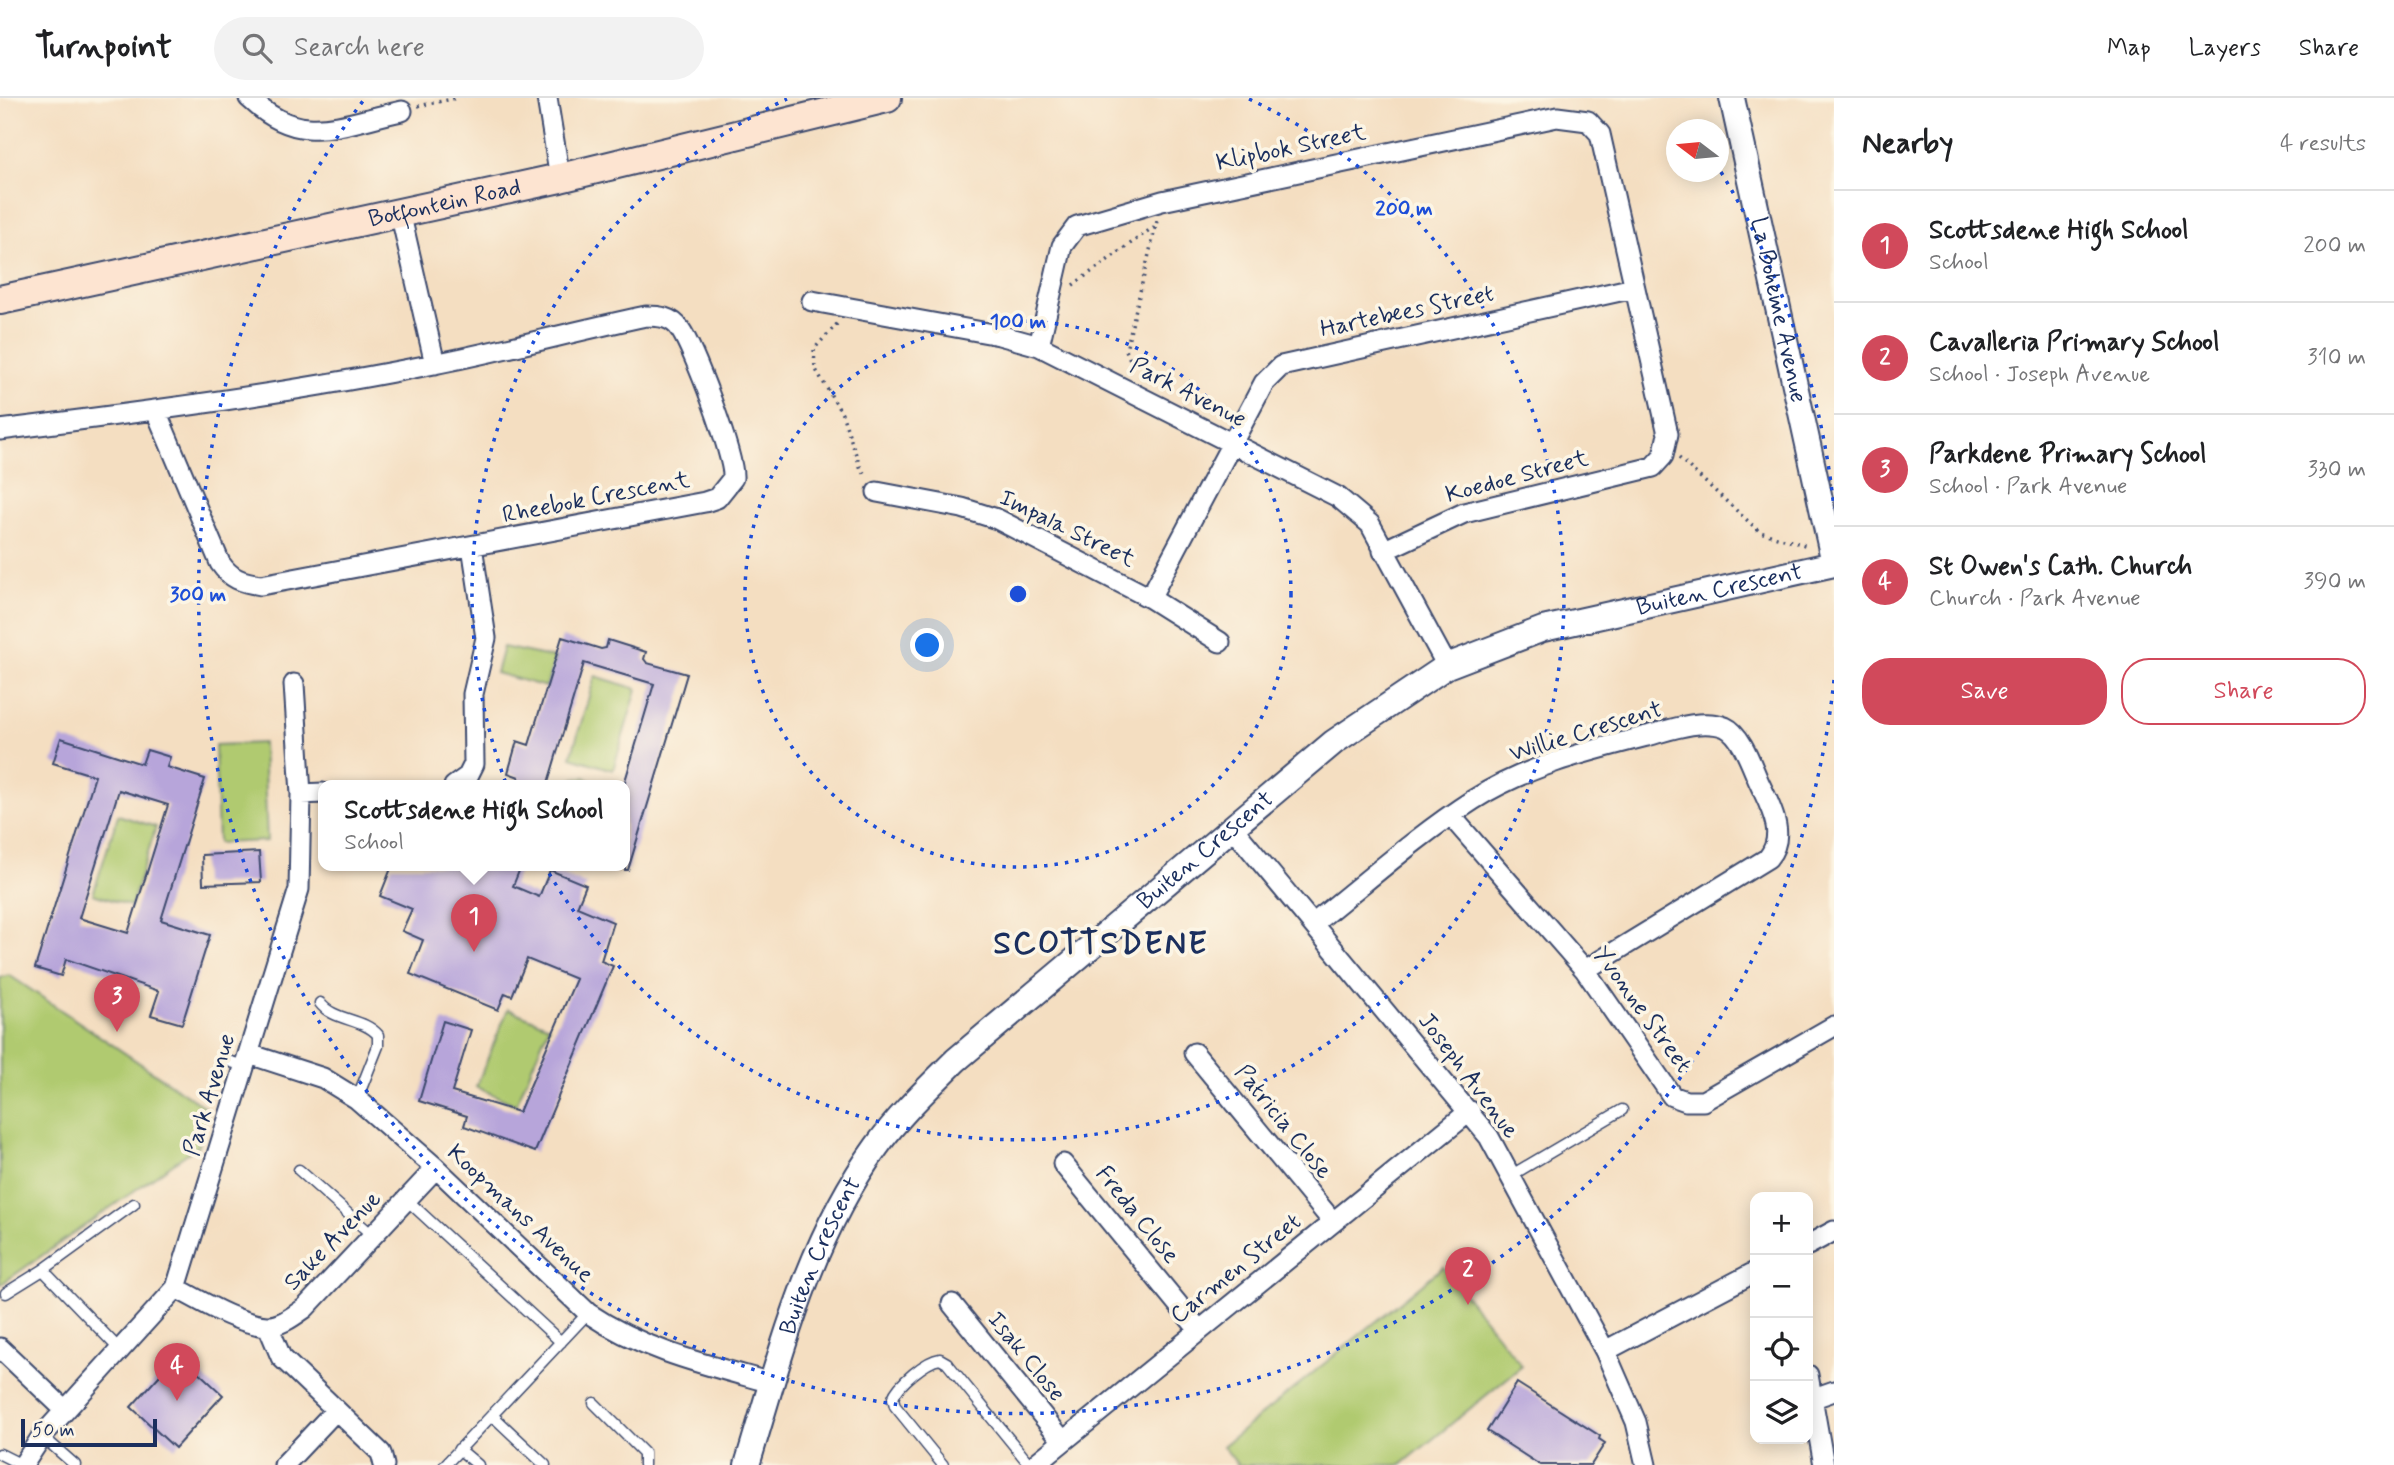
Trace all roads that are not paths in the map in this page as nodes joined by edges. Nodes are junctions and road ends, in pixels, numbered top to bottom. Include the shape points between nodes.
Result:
1 (249, 98) edge
2 (547, 98) edge
3 (887, 98) edge
4 (1732, 98) edge
5 (402, 111) road end
6 (559, 178) junction
7 (400, 212) junction
8 (1634, 288) junction
9 (0, 300) edge
10 (812, 301) dead end
11 (1039, 346) junction
12 (435, 364) junction
13 (156, 411) junction
14 (0, 430) edge
15 (1232, 444) junction
16 (1663, 456) joint
17 (877, 492) road end
18 (472, 546) junction
19 (1383, 551) junction
20 (1834, 563) edge
21 (1150, 598) junction
22 (1220, 642) dead end
23 (1447, 666) junction
24 (294, 684) dead end
25 (462, 780) edge
26 (318, 793) edge
27 (301, 794) junction
28 (1451, 816) junction
29 (1232, 827) junction
30 (1314, 923) junction
31 (1585, 970) junction
32 (320, 1003) dead end
33 (361, 1015) dead end
34 (1834, 1026) edge
35 (370, 1028) junction
36 (1194, 1053) dead end
37 (224, 1060) dead end
38 (247, 1060) junction
39 (357, 1099) junction
40 (1622, 1110) dead end
41 (1470, 1111) junction
42 (1063, 1164) dead end
43 (436, 1168) junction
44 (299, 1170) dead end
45 (1510, 1176) junction
46 (407, 1200) junction
47 (134, 1204) dead end
48 (1333, 1222) junction
49 (1834, 1231) edge
50 (372, 1235) junction
51 (1813, 1242) edge
52 (43, 1270) junction
53 (1750, 1275) edge
54 (176, 1288) junction
55 (6, 1293) dead end
56 (952, 1304) dead end
57 (588, 1312) junction
58 (268, 1326) junction
59 (1199, 1331) junction
60 (561, 1342) junction
61 (0, 1348) edge
62 (121, 1351) junction
63 (1605, 1351) junction
64 (1810, 1381) edge
65 (772, 1383) junction
66 (1834, 1391) edge
67 (1814, 1398) junction
68 (594, 1403) dead end
69 (65, 1410) junction
70 (336, 1410) junction
71 (492, 1415) junction
72 (42, 1436) junction
73 (1063, 1441) junction
74 (459, 1449) junction
75 (0, 1454) edge
76 (385, 1463) edge
77 (23, 1465) edge
78 (75, 1465) edge
79 (284, 1465) edge
80 (445, 1465) edge
81 (478, 1465) edge
82 (545, 1465) edge
83 (645, 1465) edge
84 (747, 1465) edge
85 (943, 1465) edge
86 (1032, 1465) edge
87 (1646, 1465) edge
88 (1824, 1465) edge

1 - 5 street via 279,123 295,128 317,129
2 - 6 street
3 - 6 main road, Botfontein Road
4 - 20 street, La Boheme Avenue
6 - 7 main road, Botfontein Road
7 - 9 main road, Botfontein Road
7 - 12 street
8 - 11 street, Klipbok Street via 1600,134 1595,125 1579,118 1557,117 1162,201 1077,226 1062,246
8 - 15 street, Hartebees Street via 1281,366 1264,383
8 - 16 street, Klipbok Street via 1668,434
10 - 11 street, Park Avenue
11 - 15 street, Park Avenue
12 - 13 street, Rheebok Crescent
12 - 18 street, Rheebok Crescent via 553,335 662,316 681,329 734,467 727,489 705,502
13 - 14 street, Rheebok Crescent
13 - 18 street, Rheebok Crescent via 220,563 243,583 261,585
15 - 19 street, Park Avenue via 1357,510
15 - 21 street, Impala Street
16 - 19 street, Koedoe Street via 1653,467 1464,513
17 - 21 street, Impala Street via 997,519
18 - 25 street via 486,638 473,694 474,764
19 - 23 street, Park Avenue
20 - 23 street, Buiten Crescent via 1543,629
21 - 22 street, Impala Street
23 - 29 street, Buiten Crescent via 1334,742
24 - 27 street, Park Avenue
26 - 27 street
27 - 38 street, Park Avenue via 299,889
28 - 30 street, Willie Crescent
28 - 31 street, Yvonne Street
28 - 31 street, Willie Crescent via 1506,782 1607,746 1712,724 1735,735 1773,814 1778,839 1775,850
29 - 30 street, Joseph Avenue
29 - 65 street, Buiten Crescent via 956,1060 877,1145 811,1263
30 - 41 street, Joseph Avenue
31 - 34 street, Yvonne Street via 1660,1083 1672,1096 1686,1101 1703,1101
32 - 35 lane
33 - 35 lane
35 - 39 lane via 378,1035 378,1046
36 - 48 street, Patricia Close
37 - 38 lane
38 - 39 street, Koopmans Avenue via 323,1078
38 - 54 street, Park Avenue
39 - 43 street, Koopmans Avenue
40 - 45 lane
41 - 45 street, Joseph Avenue
41 - 48 street, Carmen Street
42 - 59 street, Freda Close
43 - 46 street, Sake Avenue
43 - 57 street, Koopmans Avenue
44 - 50 lane
45 - 63 street, Joseph Avenue
46 - 50 street, Sake Avenue
46 - 60 lane
47 - 52 lane
48 - 59 street, Carmen Street
49 - 51 street
50 - 58 street, Sake Avenue via 305,1308
52 - 55 lane
52 - 62 lane
53 - 63 street
54 - 58 street
54 - 62 street, Park Avenue
56 - 73 street, Isak Close
57 - 60 lane
57 - 65 street, Koopmans Avenue via 648,1346
58 - 70 street via 281,1357
59 - 73 street, Carmen Street
60 - 71 lane
61 - 69 street
62 - 69 street, Park Avenue
63 - 87 street, Joseph Avenue via 1636,1422
64 - 67 street
65 - 84 street, Buiten Crescent
66 - 67 street
67 - 88 street
68 - 83 lane via 644,1453
69 - 72 street, Park Avenue
70 - 76 street via 381,1452
70 - 79 street
71 - 74 lane
71 - 82 lane
72 - 77 street, Park Avenue
72 - 78 lane
73 - 86 street, Carmen Street
74 - 80 lane
74 - 81 lane
75 - 77 lane
85 - 86 lane via 893,1398 923,1368 940,1359

